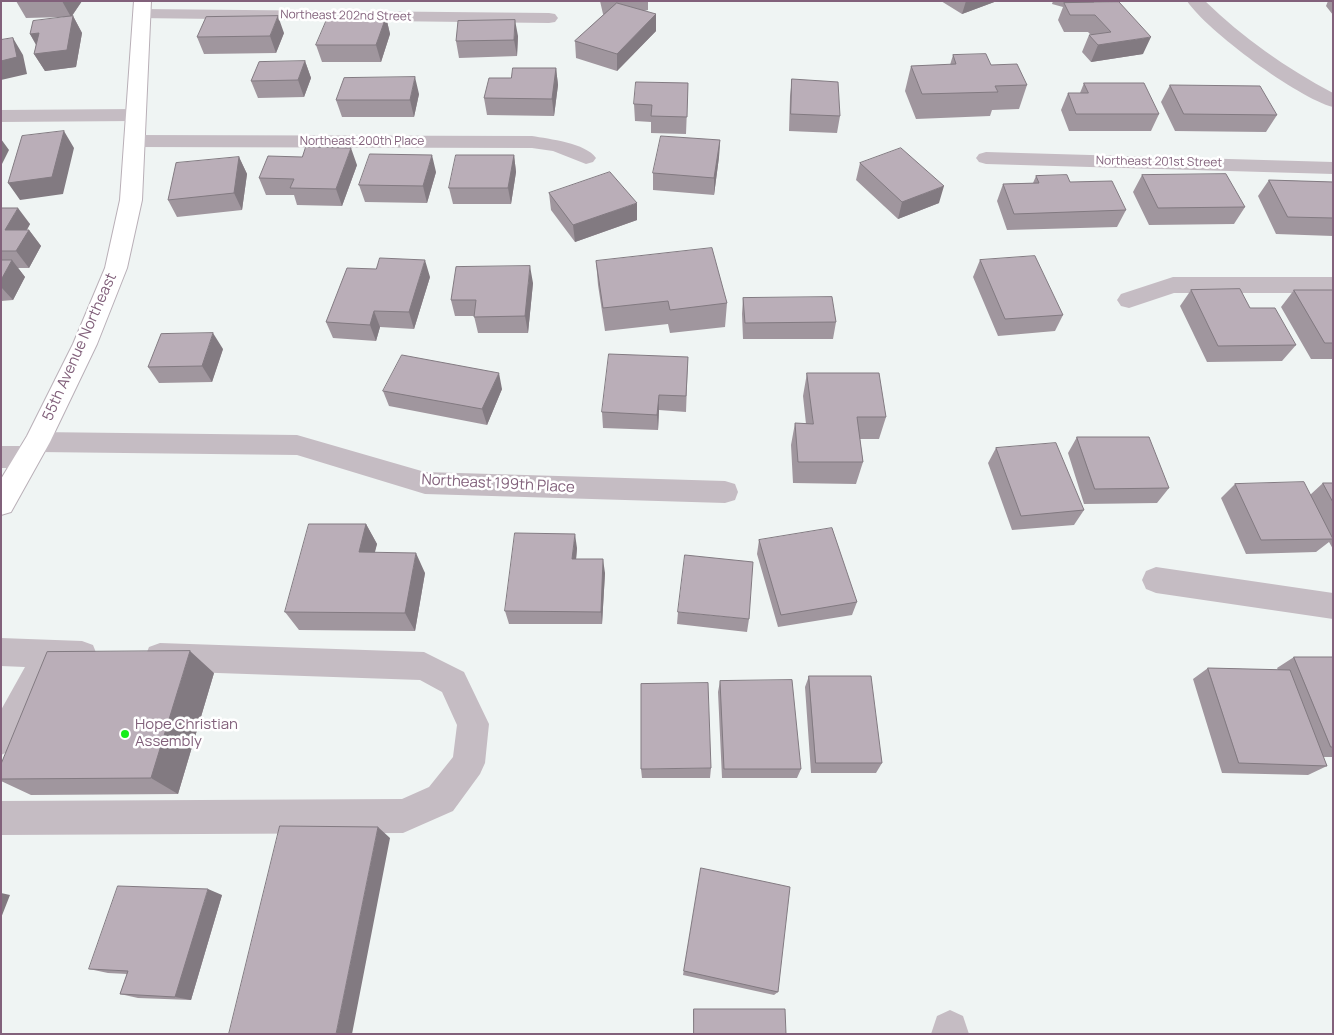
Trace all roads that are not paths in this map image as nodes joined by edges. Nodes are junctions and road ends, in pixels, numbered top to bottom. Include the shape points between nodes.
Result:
1 (1195, 1) edge
2 (143, 8) edge
3 (549, 18) dead end
4 (1333, 101) edge
5 (135, 115) junction
6 (1, 116) edge
7 (135, 141) junction
8 (586, 158) dead end
9 (986, 158) dead end
10 (1333, 168) edge
11 (1333, 285) edge
12 (1128, 300) dead end
13 (32, 449) junction
14 (1, 458) edge
15 (725, 492) dead end
16 (1, 504) edge
17 (1156, 580) dead end
18 (1333, 606) edge
19 (1, 652) edge
20 (47, 654) junction
21 (1, 739) edge
22 (1, 818) edge

1 - 4 street via 1257,57
2 - 3 street, Northeast 202nd Street
2 - 5 main road, 55th Avenue Northeast
5 - 6 street
5 - 7 main road, 55th Avenue Northeast
7 - 8 street, Northeast 200th Place via 532,142 558,146
7 - 13 main road, 55th Avenue Northeast via 131,200 116,268 85,344
9 - 10 street, Northeast 201st Street
11 - 12 street via 1172,285
13 - 14 street, Northeast 199th Place
13 - 15 street, Northeast 199th Place via 297,445 425,483
13 - 16 main road, 55th Avenue Northeast
17 - 18 street
19 - 20 street
20 - 21 street via 19,711
20 - 22 street via 424,666 453,682 473,724 469,763 440,799 403,816

